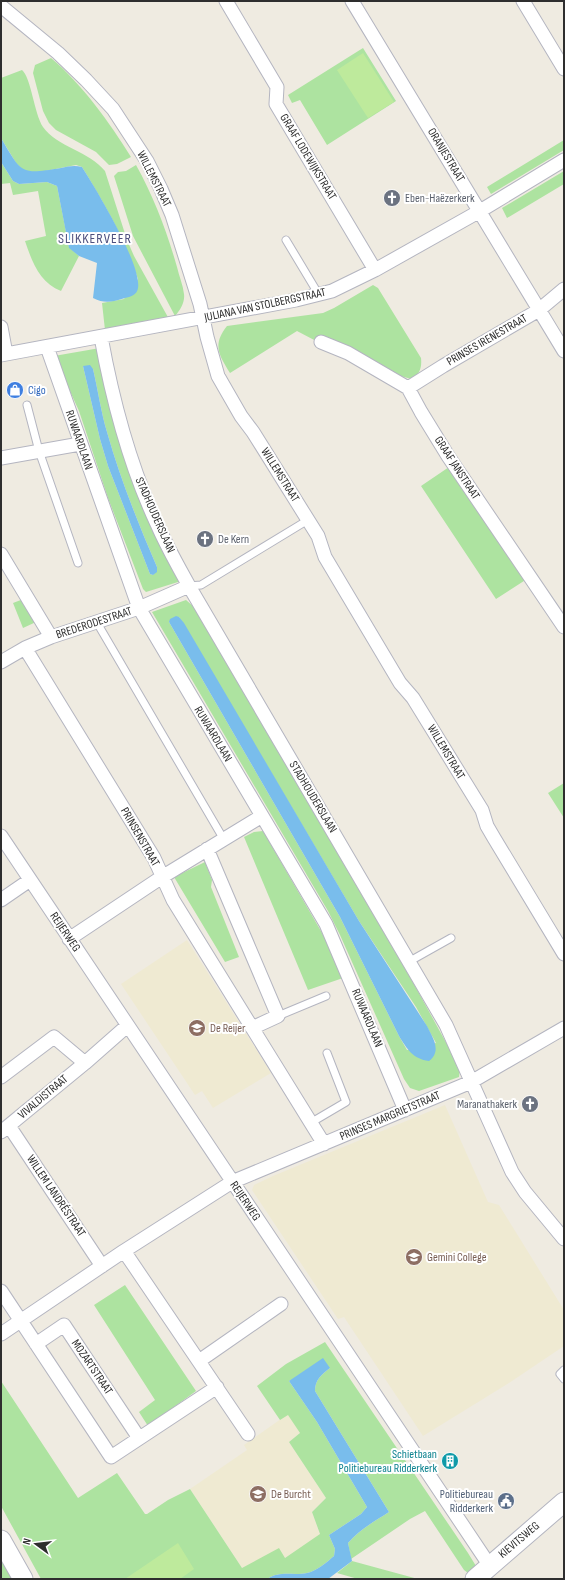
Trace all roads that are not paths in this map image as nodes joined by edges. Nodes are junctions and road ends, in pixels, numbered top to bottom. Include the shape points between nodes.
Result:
1 (226, 1) edge
2 (352, 1) edge
3 (523, 1) edge
4 (1, 6) edge
5 (564, 70) edge
6 (564, 160) edge
7 (480, 211) junction
8 (286, 240) dead end
9 (375, 270) junction
10 (564, 289) edge
11 (319, 296) junction
12 (539, 310) junction
13 (203, 318) junction
14 (1, 327) edge
15 (101, 337) junction
16 (321, 342) dead end
17 (47, 347) junction
18 (564, 351) edge
19 (4, 355) edge
20 (408, 388) junction
21 (27, 405) dead end
22 (80, 444) junction
23 (39, 451) junction
24 (1, 458) edge
25 (308, 520) junction
26 (1, 554) edge
27 (78, 564) dead end
28 (189, 586) junction
29 (139, 608) junction
30 (96, 621) junction
31 (564, 627) edge
32 (51, 637) junction
33 (25, 648) junction
34 (1, 662) edge
35 (262, 816) junction
36 (1, 836) edge
37 (223, 838) junction
38 (207, 849) junction
39 (162, 877) junction
40 (30, 880) junction
41 (2, 898) edge
42 (451, 938) dead end
43 (69, 939) junction
44 (564, 954) edge
45 (410, 961) junction
46 (326, 996) dead end
47 (278, 1016) junction
48 (127, 1026) junction
49 (252, 1028) junction
50 (564, 1028) edge
51 (326, 1053) dead end
52 (85, 1063) junction
53 (1, 1077) edge
54 (471, 1082) junction
55 (405, 1110) junction
56 (312, 1122) junction
57 (5, 1129) edge
58 (324, 1144) junction
59 (232, 1182) junction
60 (564, 1240) edge
61 (124, 1251) junction
62 (102, 1266) junction
63 (1, 1292) edge
64 (281, 1304) dead end
65 (20, 1321) junction
66 (1, 1334) edge
67 (36, 1344) junction
68 (199, 1360) junction
69 (564, 1370) edge
70 (564, 1379) edge
71 (217, 1388) junction
72 (248, 1434) dead end
73 (139, 1438) junction
74 (564, 1502) edge
75 (1, 1540) edge
76 (490, 1566) junction
77 (23, 1579) edge
78 (475, 1579) edge

1 - 9 street, GRAAF LODEWIJKSTRAAT via 277,87 276,104
2 - 7 street, ORANJESTRAAT
3 - 5 street
4 - 13 street, WILLEMSTRAAT via 86,80 113,110 147,161 164,195
6 - 7 street, JULIANA VAN STOLBERGSTRAAT
7 - 9 street, JULIANA VAN STOLBERGSTRAAT
7 - 12 street, ORANJESTRAAT
8 - 11 lane
9 - 11 street, JULIANA VAN STOLBERGSTRAAT
10 - 12 street, PRINSES IRENESTRAAT
11 - 13 street, JULIANA VAN STOLBERGSTRAAT
12 - 18 street, ORANJESTRAAT
12 - 20 street, PRINSES IRENESTRAAT
13 - 15 street, JULIANA VAN STOLBERGSTRAAT
13 - 25 street, WILLEMSTRAAT via 218,376
14 - 19 street
15 - 17 street, JULIANA VAN STOLBERGSTRAAT
15 - 28 street, STADHOUDERSLAAN via 110,387 126,446 157,524
16 - 20 street via 348,353
17 - 19 street, JULIANA VAN STOLBERGSTRAAT
17 - 22 street, RUWAARDLAAN
20 - 31 street, GRAAF JANSTRAAT via 448,456
21 - 23 lane
22 - 23 street
22 - 29 street, RUWAARDLAAN
23 - 24 street
23 - 27 lane
25 - 28 lane via 201,585
25 - 44 street, WILLEMSTRAAT via 318,536 325,557 400,683 413,698 478,804 494,838
26 - 32 street
28 - 29 street, BREDERODESTRAAT
28 - 45 street, STADHOUDERSLAAN
29 - 30 street, BREDERODESTRAAT
29 - 35 street, RUWAARDLAAN
30 - 32 street, BREDERODESTRAAT
30 - 37 lane
32 - 33 street, BREDERODESTRAAT
33 - 34 street, BREDERODESTRAAT
33 - 39 street, PRINSENSTRAAT via 154,858
35 - 37 street
35 - 55 street, RUWAARDLAAN via 326,924
36 - 40 street, REIJERWEG
37 - 38 street
38 - 39 street
38 - 47 street
39 - 43 street
39 - 49 street, PRINSENSTRAAT via 194,936
40 - 41 street
40 - 43 street, REIJERWEG
42 - 45 lane
43 - 48 street, REIJERWEG
45 - 54 street, STADHOUDERSLAAN via 446,1025
46 - 47 lane
47 - 49 street
48 - 52 street, VIVALDISTRAAT
48 - 59 street, REIJERWEG
49 - 56 street, PRINSENSTRAAT
50 - 54 street, PRINSES MARGRIETSTRAAT
51 - 56 lane via 346,1102
52 - 53 street via 54,1037
52 - 57 street, VIVALDISTRAAT
54 - 55 street, PRINSES MARGRIETSTRAAT
54 - 60 street, STADHOUDERSLAAN via 512,1172
55 - 58 street, PRINSES MARGRIETSTRAAT
56 - 58 street, PRINSENSTRAAT
57 - 62 street, WILLEM LANDRÉSTRAAT
58 - 59 street, PRINSES MARGRIETSTRAAT
59 - 61 street
59 - 76 street, REIJERWEG
61 - 62 street
61 - 68 street
62 - 65 street
63 - 65 street
64 - 68 street
65 - 66 street
65 - 67 street
67 - 73 street via 111,1456
67 - 73 street, MOZARTSTRAAT via 64,1325
68 - 71 street
69 - 70 lane via 560,1374
71 - 72 street
71 - 73 street
74 - 76 street, KIEVITSWEG
75 - 77 street
76 - 78 street, KIEVITSWEG

